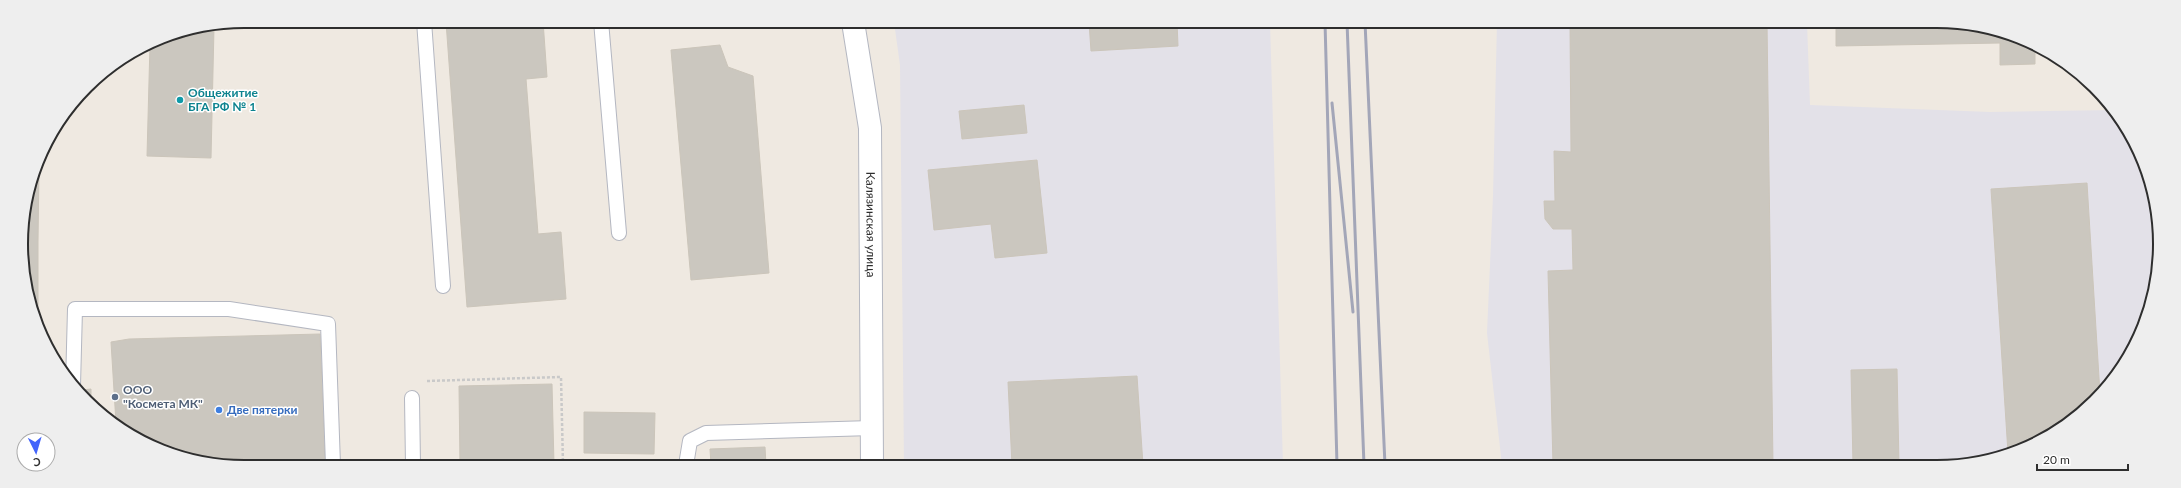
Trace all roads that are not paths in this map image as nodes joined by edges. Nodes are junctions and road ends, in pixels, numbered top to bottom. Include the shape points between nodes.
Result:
1 (425, 28) edge
2 (603, 28) edge
3 (855, 28) edge
4 (620, 233) dead end
5 (443, 286) dead end
6 (73, 375) edge
7 (412, 398) dead end
8 (872, 428) junction
9 (332, 460) edge
10 (413, 460) edge
11 (687, 460) edge
12 (872, 460) edge

1 - 5 lane
2 - 4 lane
3 - 8 street, Калязинская улица via 870,128
6 - 9 lane via 75,309 229,309 328,324
7 - 10 lane
8 - 11 lane via 706,433 690,441
8 - 12 street, Калязинская улица

